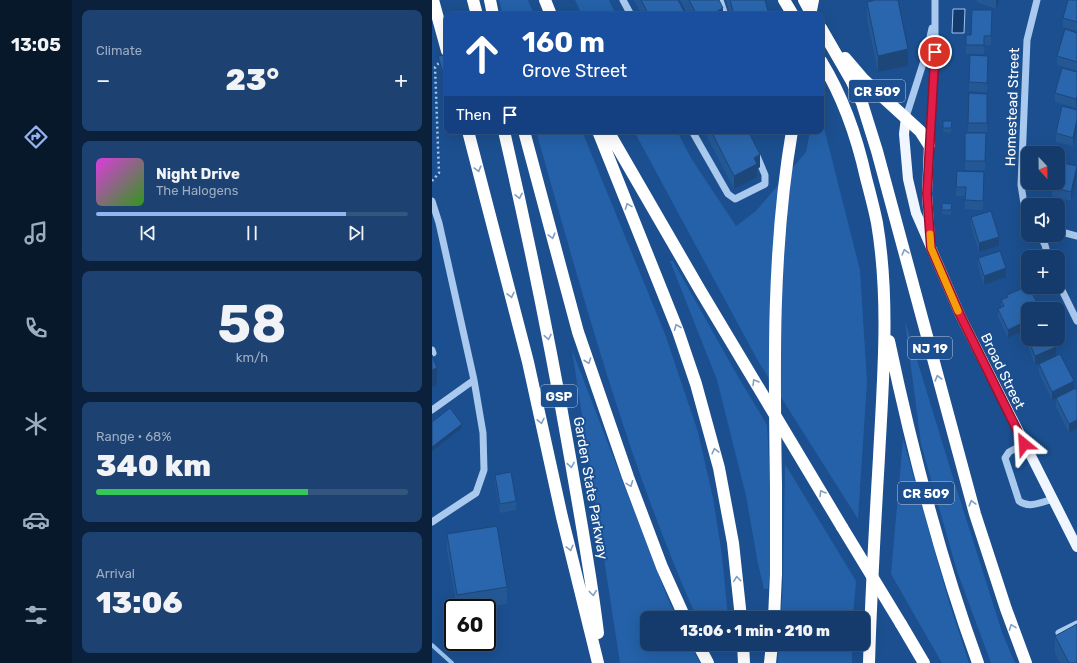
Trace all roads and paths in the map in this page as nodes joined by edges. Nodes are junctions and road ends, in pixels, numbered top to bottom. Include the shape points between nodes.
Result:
1 (433, 0) edge
2 (473, 0) edge
3 (490, 0) edge
4 (545, 0) edge
5 (623, 0) edge
6 (720, 0) edge
7 (784, 0) edge
8 (804, 0) edge
9 (813, 0) edge
10 (935, 0) edge
11 (1037, 0) edge
12 (476, 12) edge
13 (492, 12) edge
14 (550, 12) edge
15 (629, 12) edge
16 (724, 12) edge
17 (791, 12) edge
18 (810, 12) edge
19 (811, 12) edge
20 (935, 14) junction
21 (824, 32) edge
22 (444, 40) edge
23 (439, 64) edge
24 (824, 67) edge
25 (906, 117) junction
26 (469, 134) edge
27 (505, 134) edge
28 (525, 134) edge
29 (599, 134) edge
30 (610, 134) edge
31 (694, 134) edge
32 (791, 134) edge
33 (929, 144) junction
34 (755, 150) edge
35 (432, 181) edge
36 (1023, 198) edge
37 (432, 201) edge
38 (433, 211) edge
39 (1065, 233) edge
40 (1077, 236) edge
41 (931, 248) junction
42 (1064, 294) edge
43 (885, 321) junction
44 (1077, 321) edge
45 (474, 380) junction
46 (432, 410) edge
47 (1024, 444) junction
48 (1053, 499) junction
49 (432, 522) edge
50 (1077, 547) edge
51 (682, 611) edge
52 (740, 611) edge
53 (774, 611) edge
54 (1077, 624) edge
55 (1059, 633) edge
56 (702, 651) edge
57 (743, 651) edge
58 (771, 651) edge
59 (598, 663) edge
60 (601, 663) edge
61 (708, 663) edge
62 (744, 663) edge
63 (770, 663) edge
64 (869, 663) edge
65 (924, 663) edge
66 (978, 663) edge
67 (1026, 663) edge

1 - 22 highway
2 - 12 highway
3 - 13 highway
4 - 14 highway
5 - 15 street
6 - 16 street
7 - 17 highway
8 - 18 highway
9 - 19 highway, bridge
10 - 20 street
11 - 36 street, Homestead Street via 1027,40 1021,185
20 - 25 street via 927,51
20 - 33 street via 935,64
21 - 25 highway, CR 509 via 863,79
67 -> 21 highway, NJ 19 via 975,514 878,151 852,80
23 - 35 path via 435,67 439,173
24 - 43 highway via 847,113 862,158 877,222
25 - 33 highway, CR 509
25 - 41 main road, Broad Street via 904,134 908,179 916,213
26 -> 59 highway via 528,362
27 -> 60 highway, Garden State Parkway / GSP via 554,365 591,576
28 -> 51 highway via 578,332 628,477 662,567
52 -> 29 highway via 733,543 722,483 696,384 678,331
65 -> 30 highway, bridge via 700,290
31 - 34 street via 728,194 735,199 765,184 765,175
32 - 53 highway, bridge via 779,234 774,349
33 - 41 main road, Broad Street via 927,194
37 - 38 street
38 - 45 street via 439,223
39 - 40 street
41 - 47 main road, Broad Street via 961,317
42 - 44 street
43 - 64 highway
43 - 66 highway, CR 509 via 936,535
45 - 46 street
45 - 49 street via 483,433 484,470 476,493
47 - 48 main road, Broad Street
47 - 48 street via 1009,452 1005,458 1019,502 1023,505 1032,505
48 - 50 main road, Broad Street
54 - 55 street
56 - 61 highway
57 - 62 highway
58 - 63 highway

